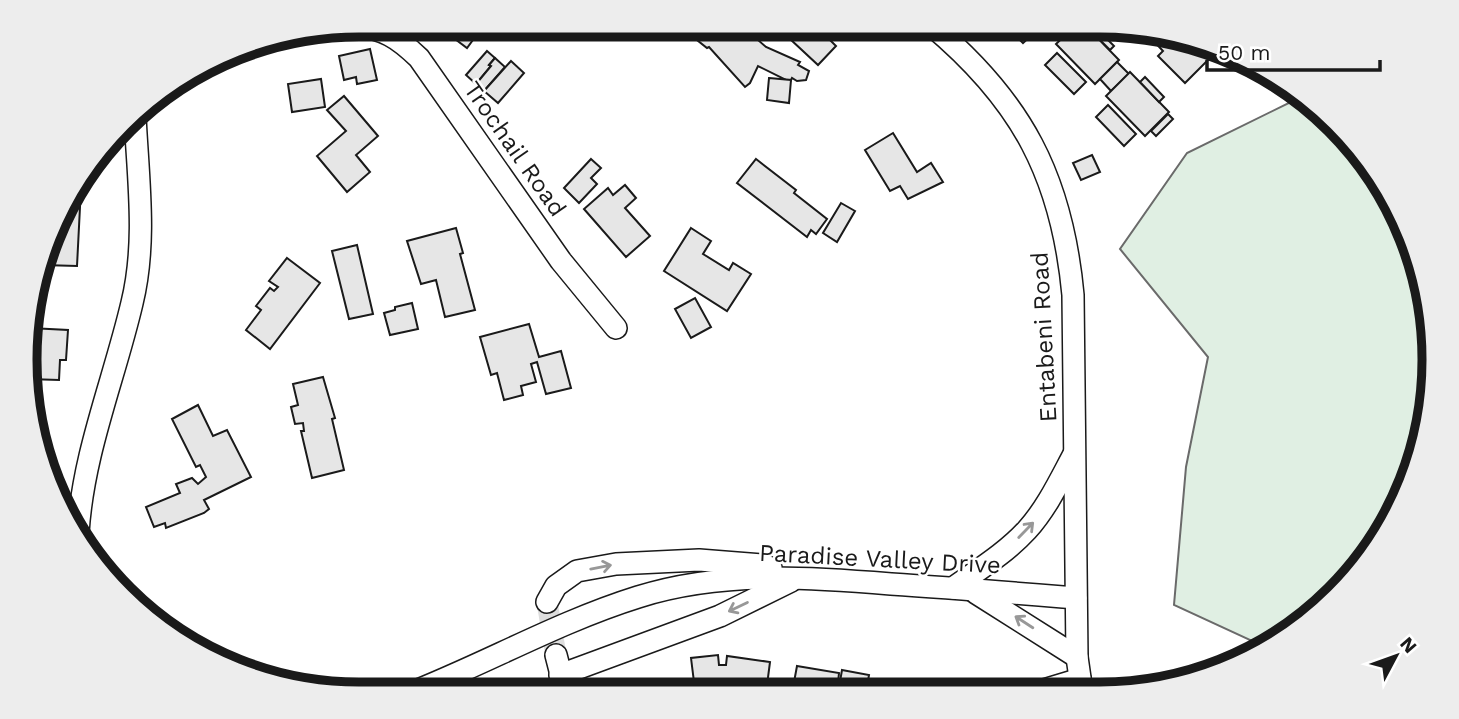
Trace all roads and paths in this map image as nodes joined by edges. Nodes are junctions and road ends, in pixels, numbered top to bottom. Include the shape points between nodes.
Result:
1 (394, 37) edge
2 (946, 37) edge
3 (136, 127) edge
4 (616, 328) dead end
5 (1075, 452) junction
6 (80, 521) edge
7 (800, 577) junction
8 (961, 589) junction
9 (1076, 597) junction
10 (547, 602) dead end
11 (1077, 657) junction
12 (561, 675) edge
13 (435, 682) edge
14 (1081, 682) edge

1 - 4 street, Trochail Road via 419,58 561,261
2 - 5 street, Entabeni Road via 1003,95 1033,146 1059,207 1073,295
3 - 6 street via 141,247 133,302 90,451
8 -> 5 street via 1026,531
5 - 9 street, Entabeni Road
7 - 8 street, Paradise Valley Drive
10 -> 7 street via 556,586 577,571 616,564 724,562 762,565
7 -> 12 street via 720,616
7 - 13 street, Paradise Valley Drive via 733,579 638,597
8 - 9 street, Paradise Valley Drive
11 -> 8 street via 990,600
9 - 11 street, Entabeni Road
11 - 14 street, Entabeni Road

